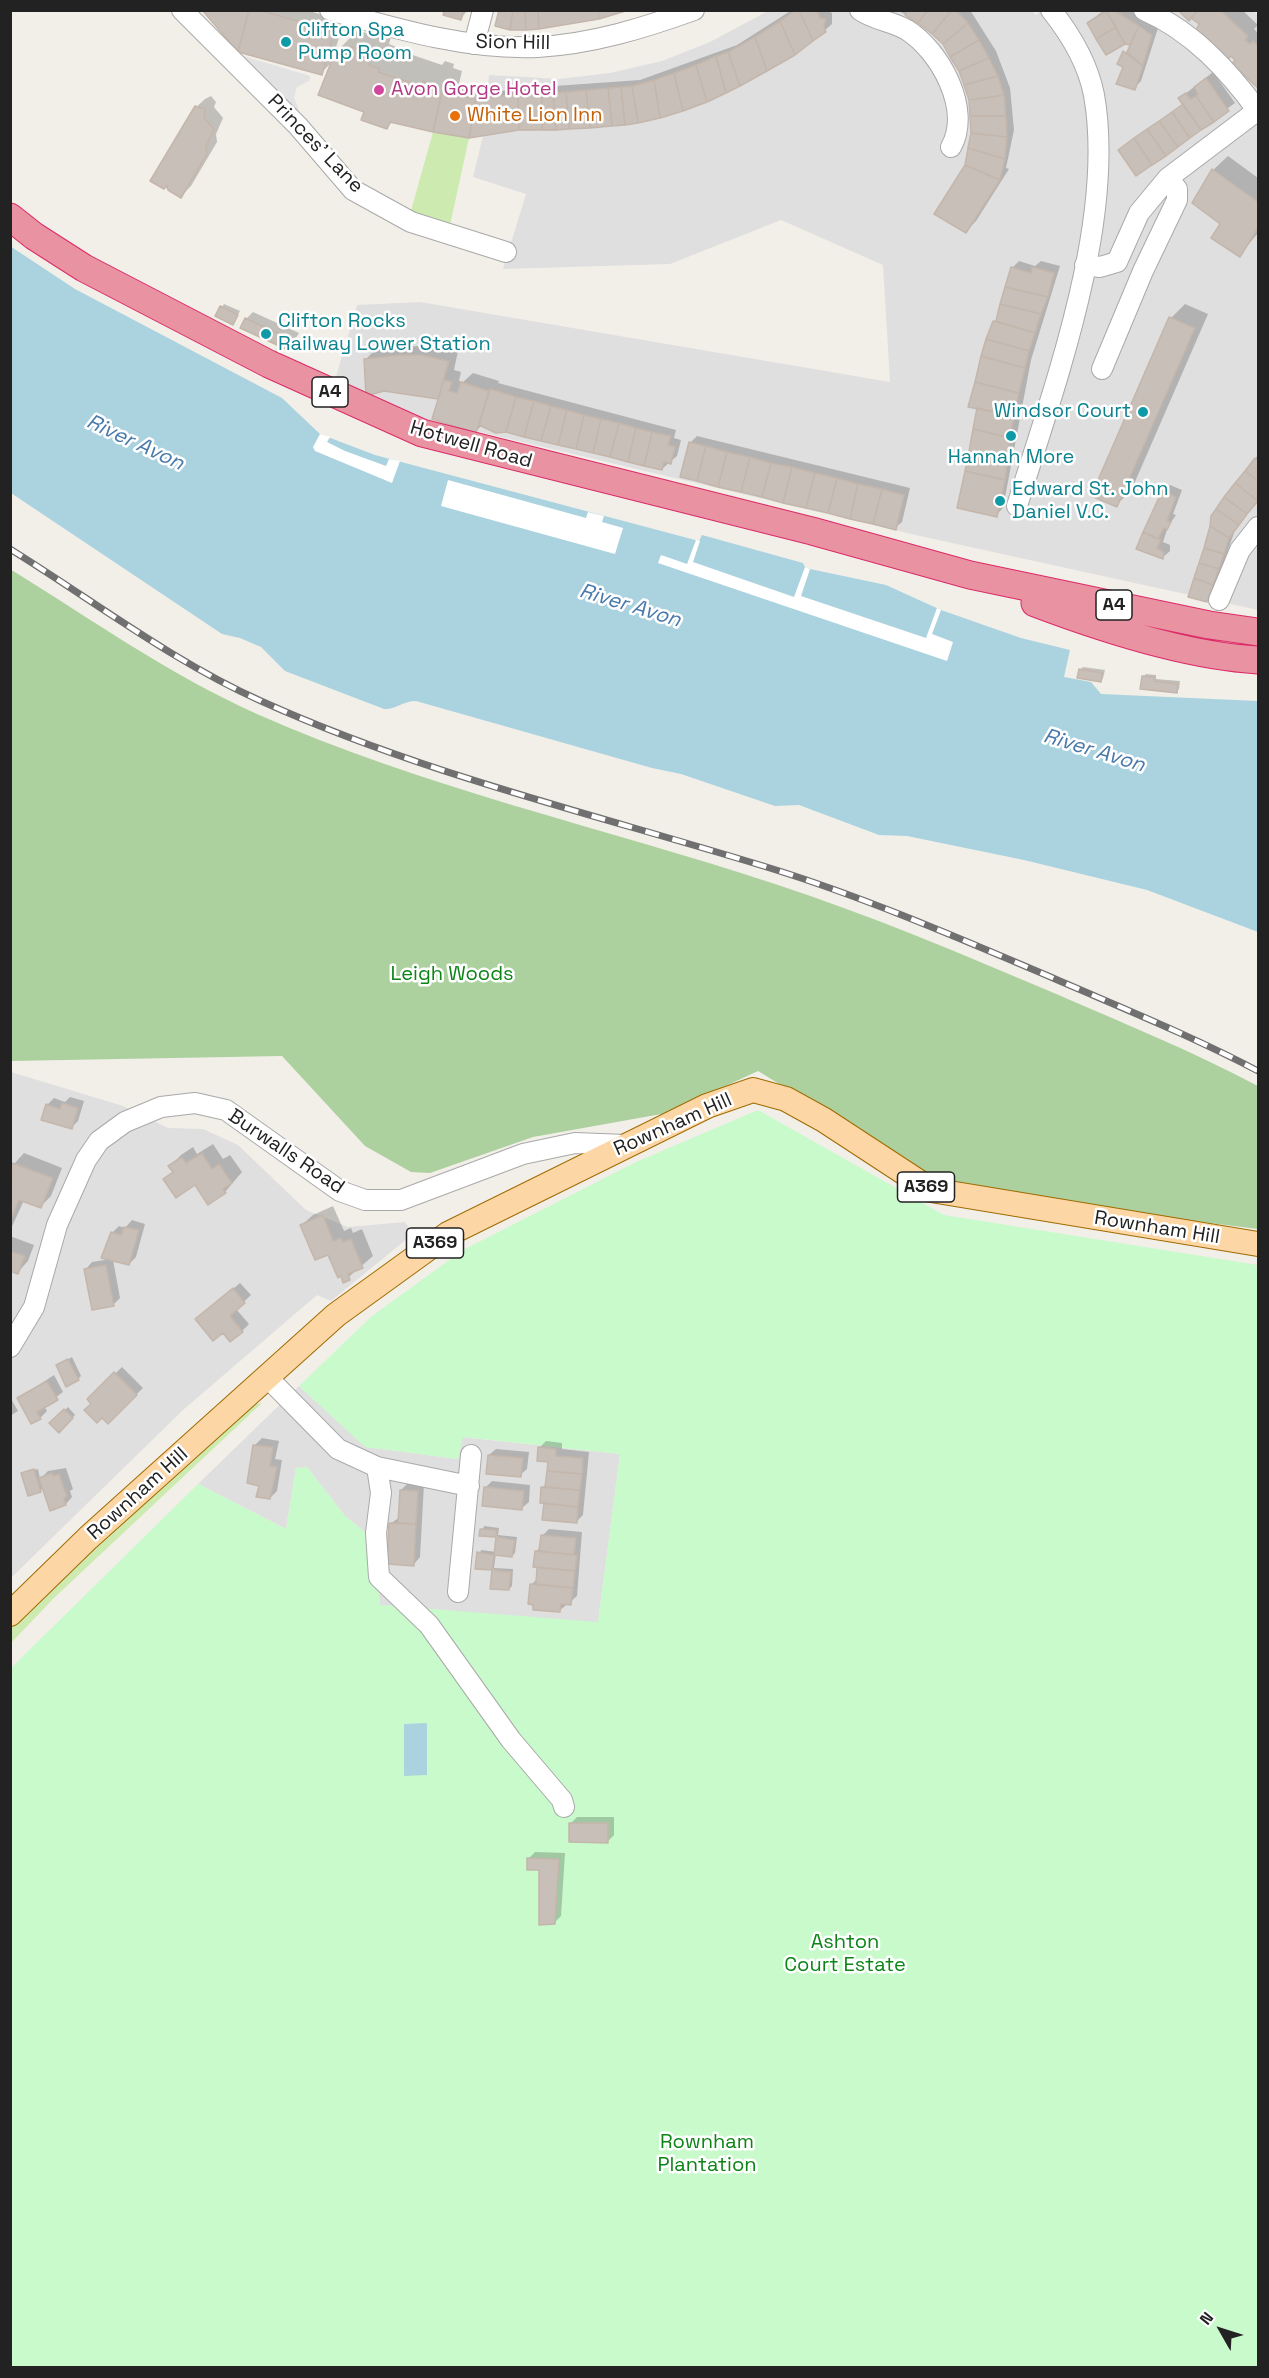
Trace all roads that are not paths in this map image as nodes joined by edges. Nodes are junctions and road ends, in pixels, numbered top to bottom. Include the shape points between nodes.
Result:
1 (182, 10) edge
2 (330, 10) edge
3 (483, 10) edge
4 (694, 10) edge
5 (860, 10) edge
6 (1051, 10) edge
7 (1144, 10) edge
8 (474, 44) junction
9 (1258, 111) edge
10 (951, 147) dead end
11 (1168, 178) junction
12 (10, 217) edge
13 (506, 252) dead end
14 (1085, 265) junction
15 (1102, 369) dead end
16 (1017, 506) dead end
17 (1258, 527) edge
18 (970, 575) junction
19 (1219, 600) dead end
20 (1258, 632) edge
21 (1258, 660) edge
22 (626, 1145) junction
23 (1258, 1244) edge
24 (10, 1347) edge
25 (268, 1378) junction
26 (471, 1455) dead end
27 (377, 1467) junction
28 (469, 1486) junction
29 (458, 1592) dead end
30 (10, 1614) edge
31 (564, 1807) dead end

1 - 13 street, Princes' Lane via 298,126 353,190 411,222
2 - 8 street, Sion Hill
3 - 8 street
4 - 8 street, Sion Hill via 599,39 538,47
5 - 10 street via 907,30 934,58 954,100 957,130
6 - 14 street via 1084,61 1094,94 1098,189
7 - 9 street via 1203,48
9 - 11 street
11 - 14 street via 1139,213 1117,262 1100,267
11 - 15 street via 1177,189 1177,200
12 - 18 highway, Hotwell Road / A4 via 84,268 269,364 422,434 812,531
14 - 16 street via 1056,383
17 - 19 street via 1240,550
18 - 20 highway, Hotwell Road / A4
18 - 21 highway, Hotwell Road / A4 via 1088,622 1193,651
22 - 23 main road, Rownham Hill / A369 via 707,1106 753,1090 786,1099 824,1120 931,1190
22 - 24 street, Burwalls Road via 575,1143 534,1151 401,1200 366,1200 340,1191 226,1110 195,1103 161,1107 125,1122 99,1141 86,1160 57,1225 34,1307
22 - 25 main road, Rownham Hill / A369 via 448,1233 336,1315
25 - 27 street via 338,1449
25 - 30 main road, Rownham Hill / A369 via 88,1538
26 - 28 street
27 - 28 street
27 - 31 street via 381,1493 376,1533 379,1577 445,1644 511,1740
28 - 29 street

